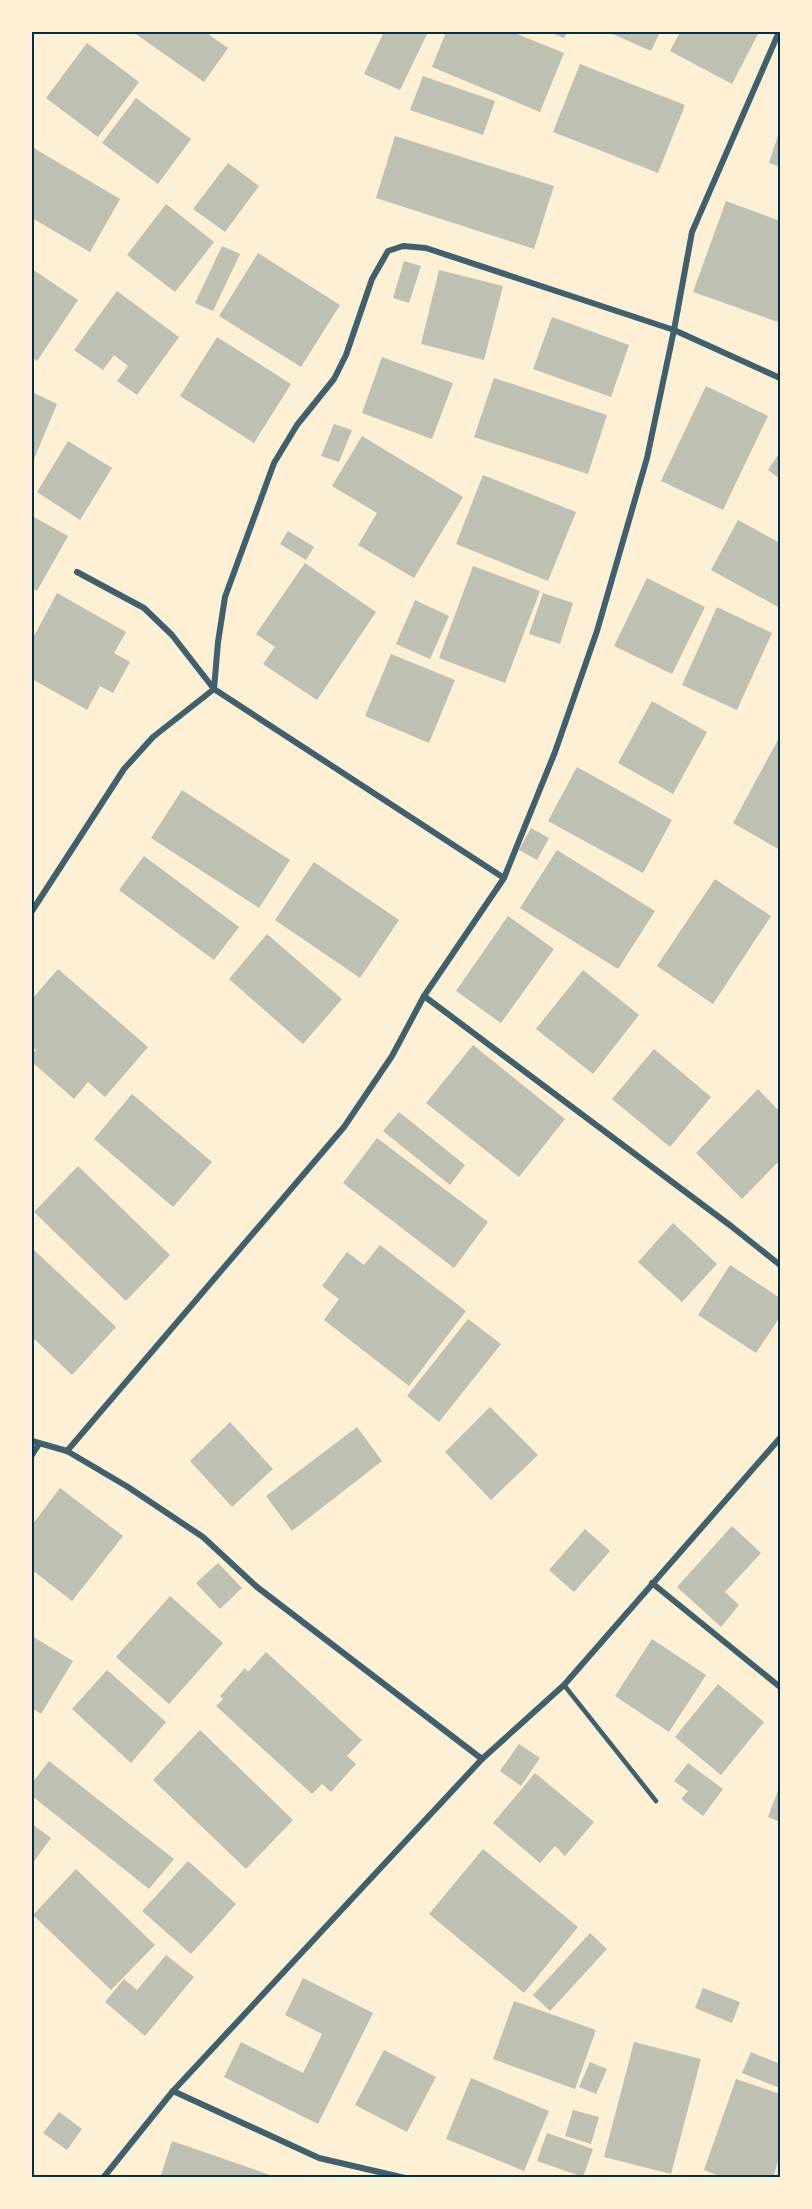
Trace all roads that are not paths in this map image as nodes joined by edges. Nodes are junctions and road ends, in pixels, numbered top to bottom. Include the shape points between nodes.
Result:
1 (779, 32) edge
2 (674, 330) junction
3 (780, 378) edge
4 (77, 572) dead end
5 (214, 689) junction
6 (504, 878) junction
7 (32, 911) edge
8 (424, 996) junction
9 (780, 1265) edge
10 (780, 1438) edge
11 (32, 1441) edge
12 (39, 1444) junction
13 (67, 1451) junction
14 (32, 1455) edge
15 (652, 1583) junction
16 (564, 1685) junction
17 (780, 1687) edge
18 (482, 1759) junction
19 (656, 1801) dead end
20 (173, 2091) junction
21 (103, 2178) edge
22 (405, 2178) edge

1 - 2 street via 692,232
2 - 3 street
2 - 5 street via 426,248 403,246 388,251 372,279 334,379 297,425 274,463 225,597
2 - 6 street via 647,458 597,631 555,752
4 - 5 street via 144,608 172,635
5 - 6 street
5 - 7 street via 153,737 124,769
6 - 8 street
8 - 9 street
8 - 13 street via 392,1056 344,1127
10 - 15 street
11 - 12 street
12 - 13 street
12 - 14 street
13 - 18 street via 203,1537 257,1587
15 - 16 street
15 - 17 street
16 - 18 street
16 - 19 lane
18 - 20 street
20 - 21 street
20 - 22 street via 319,2158

